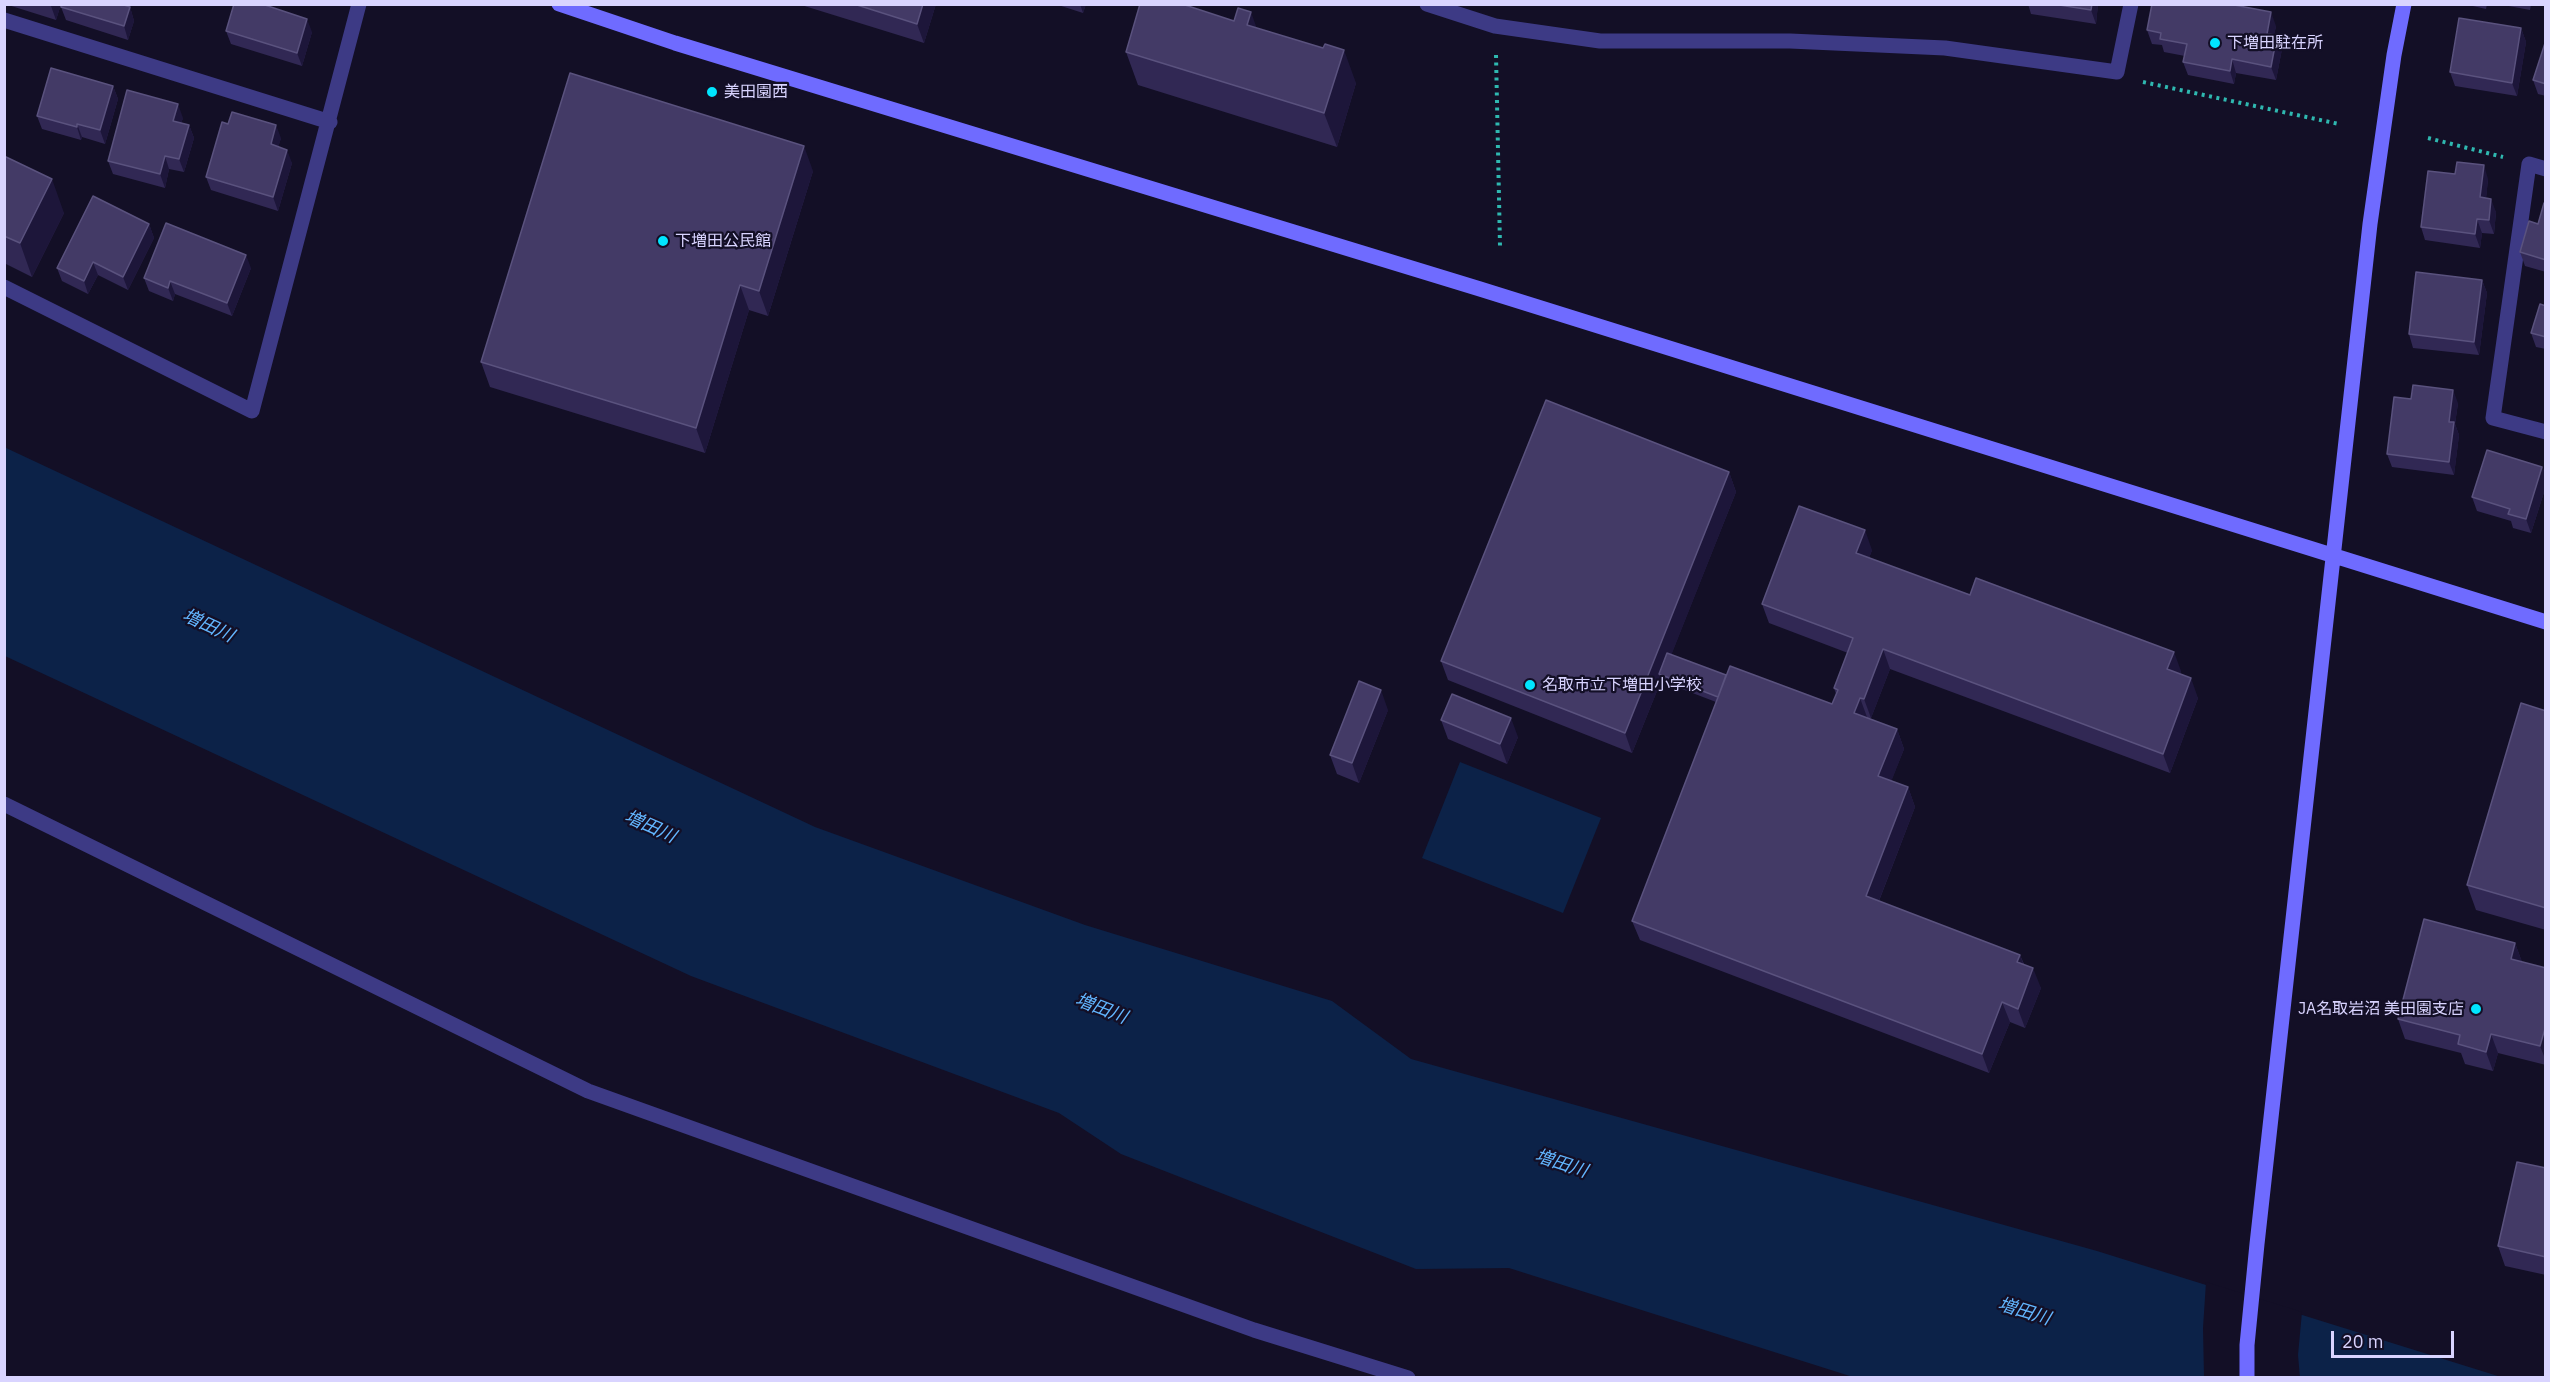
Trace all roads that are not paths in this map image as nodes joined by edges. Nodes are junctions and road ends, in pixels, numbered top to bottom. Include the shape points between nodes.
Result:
1 (359, 4) edge
2 (559, 4) edge
3 (1426, 4) edge
4 (2131, 4) edge
5 (2404, 4) edge
6 (4, 20) edge
7 (330, 122) junction
8 (2546, 169) edge
9 (4, 287) edge
10 (2546, 432) edge
11 (2332, 557) junction
12 (2546, 622) edge
13 (4, 804) edge
14 (1408, 1377) edge
15 (2247, 1377) edge

1 - 7 street
2 - 11 street
3 - 4 street via 1496,26 1600,41 1790,40 1945,48 2117,72
5 - 11 street via 2370,224
6 - 7 street
7 - 9 street via 252,411
8 - 10 street via 2529,164 2493,418
11 - 12 street
11 - 15 street via 2257,1244
13 - 14 street via 588,1091 1254,1330

